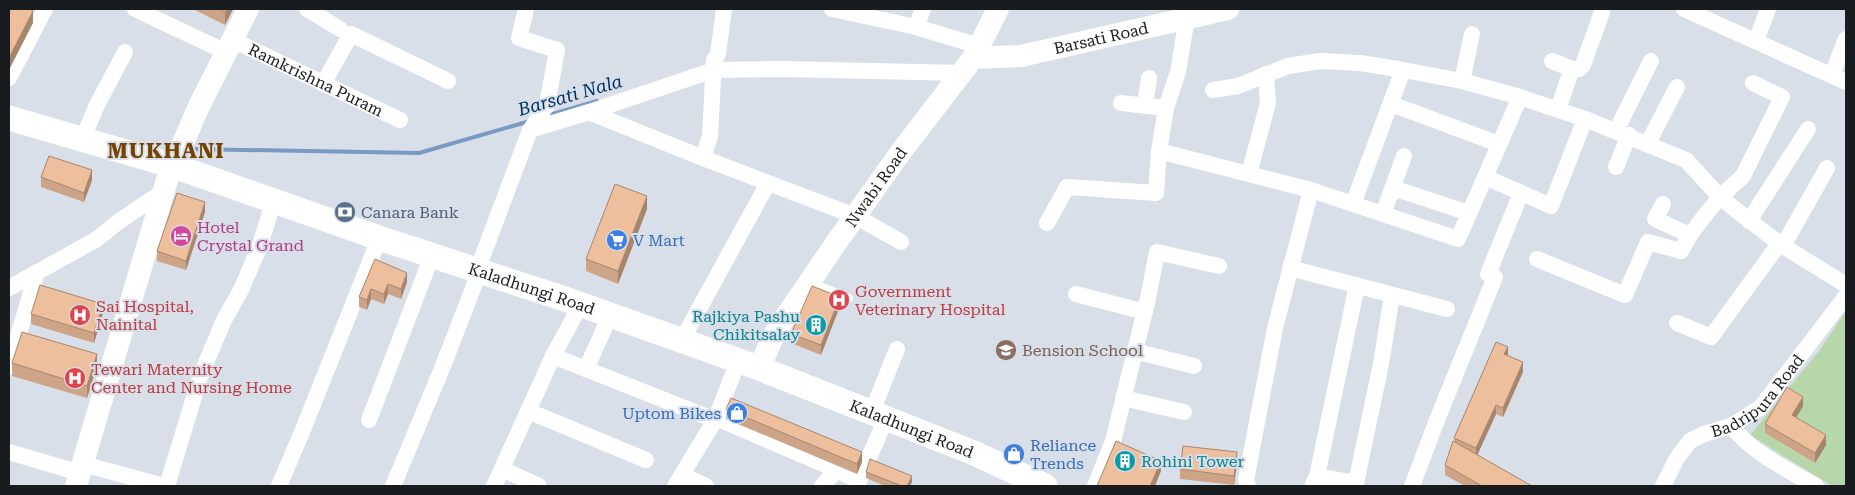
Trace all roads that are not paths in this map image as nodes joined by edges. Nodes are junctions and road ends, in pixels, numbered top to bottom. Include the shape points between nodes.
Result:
1 (46, 9) edge
2 (134, 9) edge
3 (248, 9) edge
4 (307, 9) edge
5 (526, 9) edge
6 (724, 9) edge
7 (832, 9) edge
8 (923, 9) edge
9 (998, 9) edge
10 (1228, 9) edge
11 (1768, 9) edge
12 (1689, 10) edge
13 (1602, 12) dead end
14 (1187, 17) junction
15 (916, 27) junction
16 (340, 29) dead end
17 (1472, 34) dead end
18 (1846, 39) edge
19 (1756, 41) junction
20 (229, 46) junction
21 (125, 52) dead end
22 (971, 59) junction
23 (1552, 61) dead end
24 (1651, 61) dead end
25 (714, 65) junction
26 (1572, 69) junction
27 (1403, 70) junction
28 (1266, 74) junction
29 (9, 78) edge
30 (1149, 78) dead end
31 (1839, 78) edge
32 (448, 81) dead end
33 (1462, 81) junction
34 (1753, 83) dead end
35 (322, 84) junction
36 (1677, 87) dead end
37 (1213, 90) dead end
38 (1520, 97) junction
39 (1120, 103) dead end
40 (1391, 104) junction
41 (1145, 106) junction
42 (1166, 108) junction
43 (1558, 110) junction
44 (588, 112) junction
45 (9, 118) edge
46 (1586, 118) junction
47 (400, 120) dead end
48 (535, 122) junction
49 (1808, 129) dead end
50 (9, 133) edge
51 (1622, 133) junction
52 (82, 140) junction
53 (1648, 143) junction
54 (1499, 144) junction
55 (1159, 151) junction
56 (1404, 156) dead end
57 (703, 158) junction
58 (1616, 167) dead end
59 (1828, 168) dead end
60 (1250, 174) junction
61 (1485, 177) junction
62 (168, 179) junction
63 (768, 183) junction
64 (1392, 188) junction
65 (1311, 190) junction
66 (1521, 192) junction
67 (1720, 196) junction
68 (1353, 204) junction
69 (1663, 204) dead end
70 (271, 207) junction
71 (1469, 213) junction
72 (1383, 214) junction
73 (855, 216) junction
74 (1749, 221) junction
75 (1047, 223) dead end
76 (1690, 235) junction
77 (901, 242) dead end
78 (377, 244) junction
79 (1781, 245) junction
80 (1537, 259) dead end
81 (428, 266) junction
82 (1219, 266) dead end
83 (1290, 268) junction
84 (37, 272) junction
85 (476, 277) junction
86 (810, 281) junction
87 (1358, 285) junction
88 (1846, 285) edge
89 (9, 288) edge
90 (1076, 294) dead end
91 (1392, 295) junction
92 (1846, 296) edge
93 (850, 298) dead end
94 (1447, 309) dead end
95 (1145, 312) junction
96 (574, 316) junction
97 (1677, 323) dead end
98 (605, 327) junction
99 (682, 340) junction
100 (897, 349) dead end
101 (1134, 352) junction
102 (553, 356) junction
103 (1194, 366) dead end
104 (9, 367) edge
105 (586, 369) junction
106 (749, 373) junction
107 (1123, 398) junction
108 (528, 411) junction
109 (1184, 412) dead end
110 (715, 419) junction
111 (369, 420) dead end
112 (876, 421) junction
113 (1730, 426) junction
114 (9, 452) edge
115 (646, 460) dead end
116 (502, 469) junction
117 (837, 470) junction
118 (80, 475) edge
119 (679, 481) edge
120 (1314, 481) edge
121 (166, 486) edge
122 (279, 486) edge
123 (393, 486) edge
124 (494, 486) edge
125 (539, 486) edge
126 (706, 486) edge
127 (822, 486) edge
128 (1009, 486) edge
129 (1045, 486) edge
130 (1095, 486) edge
131 (1248, 486) edge
132 (1412, 486) edge
133 (1663, 486) edge
134 (1816, 486) edge

1 - 29 street
2 - 20 street, Ramkrishna Puram
3 - 20 street
4 - 16 street
5 - 48 street via 518,38 557,50 547,105
6 - 25 street
7 - 15 street
8 - 15 street
9 - 22 street, Nwabi Road
10 - 14 street, Barsati Road
11 - 19 street
12 - 19 street
13 - 26 street via 1583,65
14 - 22 street, Barsati Road via 1021,56
14 - 42 street via 1178,72
15 - 22 street
17 - 33 street
18 - 31 street
19 - 31 street
20 - 35 street, Ramkrishna Puram
20 - 62 street
21 - 52 street
22 - 25 street
22 - 73 street, Nwabi Road
23 - 26 street
24 - 51 street
25 - 44 street
25 - 57 street via 710,136
26 - 43 street
27 - 28 street via 1320,61 1288,66
27 - 33 street
27 - 40 street
28 - 37 street via 1238,86
28 - 60 street via 1268,103
30 - 41 street
32 - 35 street via 351,34
33 - 38 street
34 - 67 street via 1782,97 1743,176
35 - 47 street, Ramkrishna Puram
36 - 53 street
38 - 43 street
38 - 54 street
39 - 41 street
40 - 54 street
40 - 68 street
41 - 42 street
42 - 55 street
43 - 46 street
44 - 48 street
44 - 57 street
45 - 52 main road, Kaladhungi Road
46 - 51 street
46 - 66 street via 1551,206
48 - 85 street
49 - 74 street
50 - 62 main road, Kaladhungi Road
51 - 53 street
51 - 58 street
52 - 62 main road, Kaladhungi Road
53 - 67 street via 1686,160
54 - 61 street
55 - 60 street
55 - 75 street via 1156,193 1067,188
56 - 64 street
57 - 63 street
59 - 79 street
60 - 65 street
61 - 66 street
61 - 71 street
62 - 70 main road, Kaladhungi Road
62 - 84 street via 97,239
62 - 118 street
63 - 73 street
63 - 99 street
64 - 71 street
64 - 72 street
65 - 68 street
65 - 83 street
66 - 132 street via 1488,274 1494,277
67 - 74 street
67 - 76 street
68 - 72 street
69 - 76 street via 1656,219
70 - 78 main road, Kaladhungi Road
70 - 121 street via 241,290 224,320 200,377
71 - 72 street via 1458,238
73 - 77 street
73 - 86 street, Nwabi Road
74 - 79 street
76 - 80 street via 1682,251 1648,242 1625,295
78 - 81 main road, Kaladhungi Road
78 - 85 main road, Kaladhungi Road
78 - 122 street
79 - 88 street
79 - 97 street via 1711,337
81 - 85 main road, Kaladhungi Road
81 - 111 street
82 - 95 street via 1157,252
83 - 87 street
83 - 131 street via 1273,337 1246,480
84 - 89 street
84 - 104 street
85 - 96 main road, Kaladhungi Road
85 - 99 main road, Kaladhungi Road via 568,300
85 - 123 street
86 - 93 lane
86 - 106 street, Nwabi Road
87 - 91 street
87 - 120 street
90 - 95 street
91 - 94 street
91 - 120 street via 1356,483
92 - 113 street, Badripura Road via 1760,407
95 - 101 street
96 - 98 main road, Kaladhungi Road
96 - 102 street
98 - 105 street
98 - 106 main road, Kaladhungi Road
99 - 106 main road, Kaladhungi Road
100 - 112 street
101 - 103 street
101 - 107 street
102 - 105 street
102 - 108 street
105 - 110 street
106 - 110 street
106 - 112 main road, Kaladhungi Road
107 - 109 street
107 - 130 street via 1113,441
108 - 115 street
108 - 116 street
110 - 117 street
110 - 119 street
112 - 117 street via 859,481
112 - 128 main road, Kaladhungi Road via 926,449
112 - 129 main road, Kaladhungi Road via 974,453
113 - 133 street, Badripura Road via 1690,441
113 - 134 street via 1742,440
114 - 118 street
116 - 124 street
116 - 125 street
117 - 127 street
118 - 121 street
119 - 126 street

